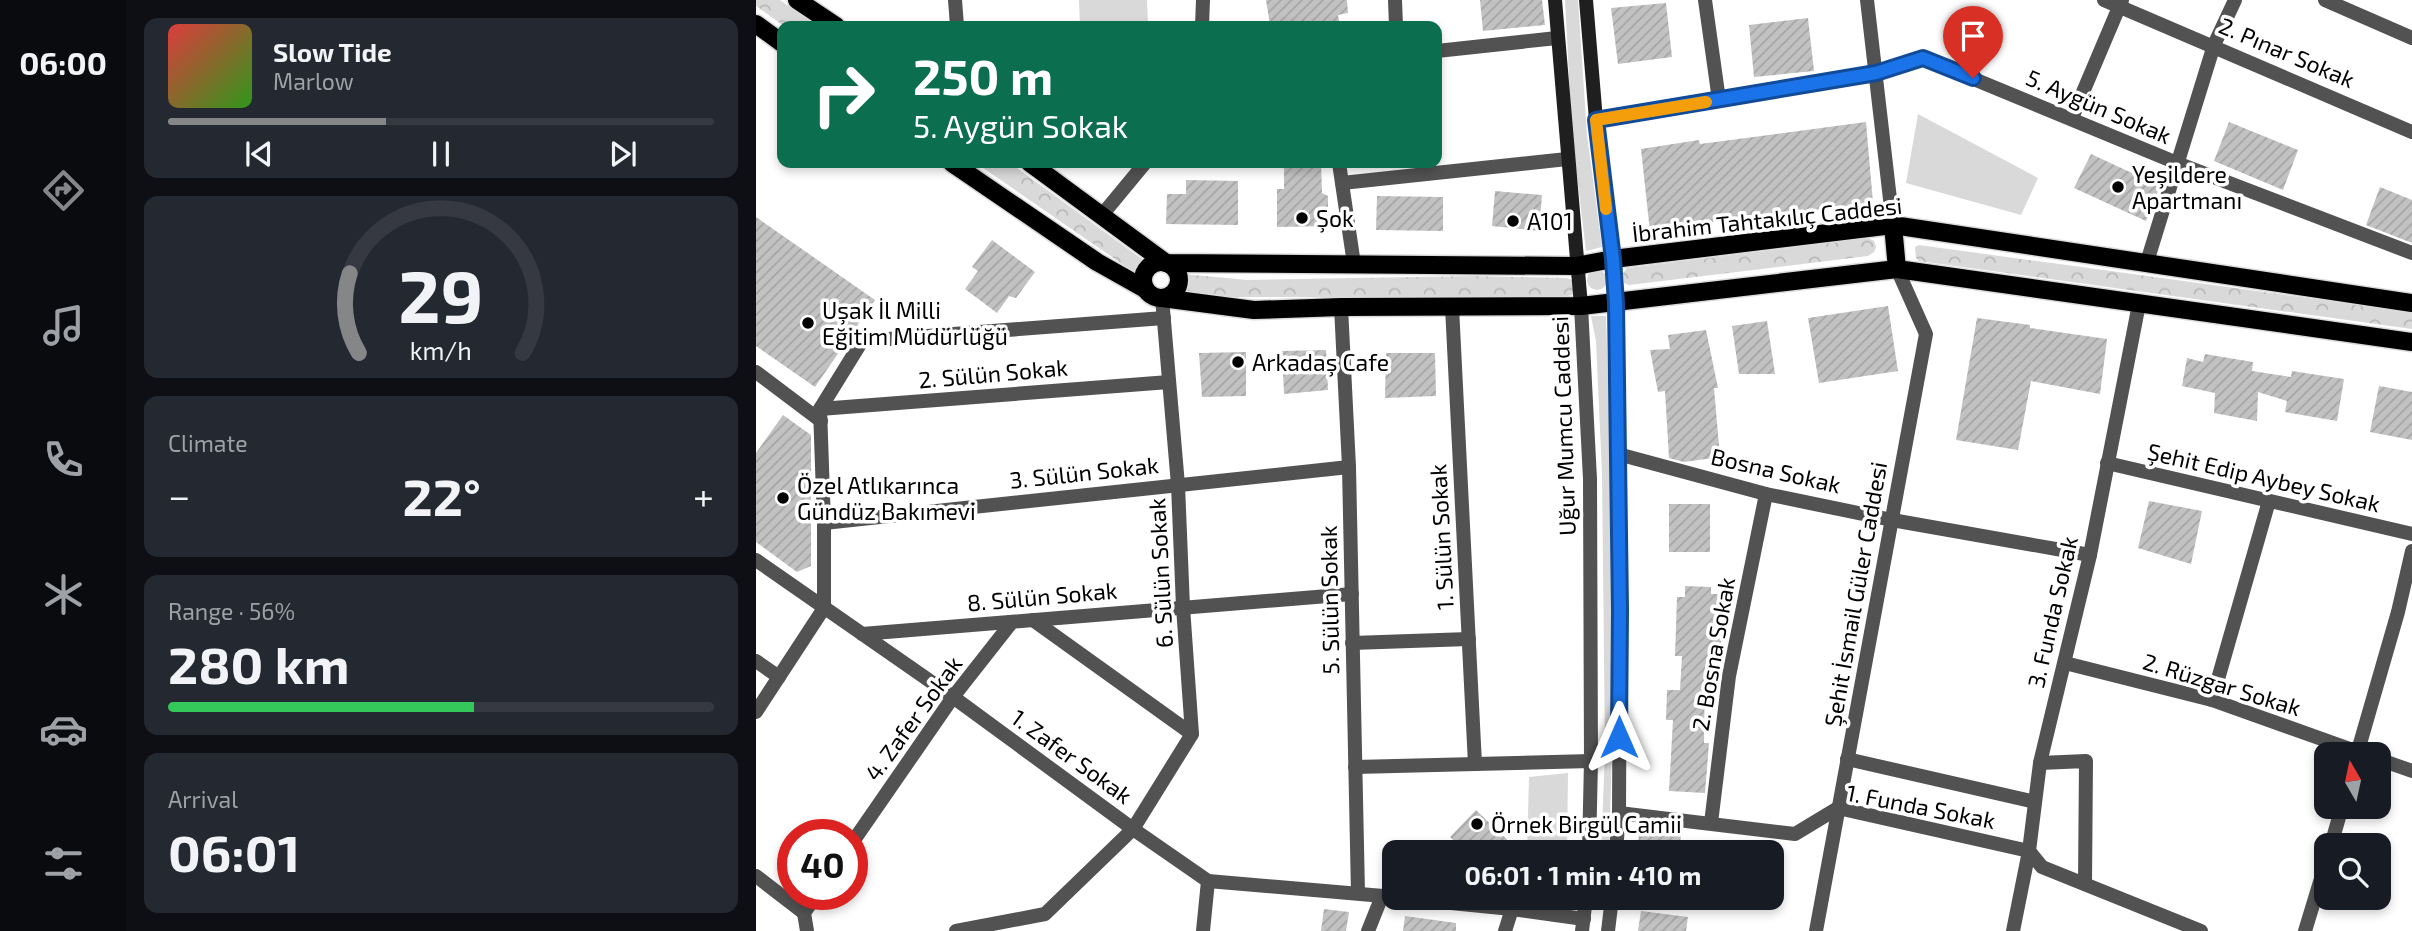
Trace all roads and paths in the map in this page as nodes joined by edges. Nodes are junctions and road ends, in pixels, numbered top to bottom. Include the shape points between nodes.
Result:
1 (797, 0) edge
2 (955, 0) edge
3 (1203, 0) edge
4 (1395, 0) edge
5 (1555, 0) edge
6 (1586, 0) edge
7 (1705, 0) edge
8 (1867, 0) edge
9 (2104, 0) edge
10 (2235, 0) edge
11 (2325, 0) edge
12 (2120, 3) edge
13 (828, 21) edge
14 (957, 21) edge
15 (1202, 21) edge
16 (1396, 21) edge
17 (756, 24) edge
18 (1557, 38) junction
19 (2412, 38) edge
20 (777, 39) edge
21 (2214, 45) junction
22 (1442, 50) edge
23 (1876, 73) junction
24 (1719, 100) junction
25 (2072, 118) junction
26 (1596, 120) junction
27 (2412, 132) edge
28 (1567, 159) junction
29 (2177, 163) junction
30 (959, 168) edge
31 (1037, 168) edge
32 (1141, 168) edge
33 (1340, 168) edge
34 (1342, 183) junction
35 (1102, 215) junction
36 (1893, 225) junction
37 (2412, 253) edge
38 (1613, 259) junction
39 (2147, 262) junction
40 (1166, 263) junction
41 (1354, 264) junction
42 (1576, 266) junction
43 (1897, 269) junction
44 (1145, 289) junction
45 (1162, 298) junction
46 (1616, 303) junction
47 (2412, 303) edge
48 (2139, 304) junction
49 (1581, 306) junction
50 (1341, 307) junction
51 (1452, 307) junction
52 (1164, 318) junction
53 (2412, 342) edge
54 (756, 372) edge
55 (1170, 382) junction
56 (821, 415) junction
57 (1618, 454) junction
58 (2106, 463) junction
59 (1349, 467) junction
60 (1178, 485) junction
61 (1766, 494) junction
62 (2269, 501) junction
63 (1892, 520) junction
64 (824, 523) junction
65 (2412, 534) edge
66 (2412, 551) edge
67 (2090, 555) junction
68 (756, 560) edge
69 (1352, 594) junction
70 (1183, 607) junction
71 (824, 608) junction
72 (2405, 615) edge
73 (1033, 620) junction
74 (1013, 622) junction
75 (862, 634) junction
76 (1469, 639) junction
77 (1352, 643) junction
78 (756, 661) edge
79 (2065, 663) junction
80 (779, 677) junction
81 (953, 697) junction
82 (2212, 700) junction
83 (756, 712) edge
84 (1192, 734) junction
85 (2327, 742) edge
86 (2364, 742) edge
87 (1847, 759) junction
88 (1591, 761) junction
89 (2040, 763) junction
90 (1475, 764) junction
91 (2391, 764) edge
92 (1355, 766) junction
93 (2412, 771) edge
94 (2035, 802) junction
95 (1838, 808) junction
96 (1619, 813) junction
97 (868, 820) edge
98 (1711, 823) junction
99 (1133, 829) junction
100 (1589, 840) edge
101 (1617, 840) edge
102 (2029, 851) junction
103 (756, 876) edge
104 (1208, 881) junction
105 (2085, 884) junction
106 (1358, 893) junction
107 (1382, 896) edge
108 (2314, 901) edge
109 (1382, 908) edge
110 (806, 910) edge
111 (1512, 910) edge
112 (1516, 910) edge
113 (1611, 910) edge
114 (804, 913) junction
115 (1045, 914) junction
116 (1583, 925) edge
117 (1609, 928) edge
118 (807, 931) edge
119 (956, 931) edge
120 (1044, 931) edge
121 (1203, 931) edge
122 (1368, 931) edge
123 (1505, 931) edge
124 (1816, 931) edge
125 (2013, 931) edge
126 (2201, 931) edge
127 (2305, 931) edge

1 - 13 main road
2 - 14 street
3 - 15 street
4 - 16 street
5 - 18 main road, Uğur Mumcu Caddesi
6 - 26 main road
7 - 24 street
8 - 23 street
9 - 12 street, 2. Pınar Sokak
10 - 21 street
11 - 19 street
12 - 21 street, 2. Pınar Sokak
12 - 25 street
17 - 20 main road
18 - 22 street
18 - 28 main road, Uğur Mumcu Caddesi
21 - 27 street, 2. Pınar Sokak
21 - 29 street
23 - 24 street, 5. Aygün Sokak
23 - 25 street, 5. Aygün Sokak via 1923,58
23 - 36 street
24 - 26 street, 5. Aygün Sokak
25 - 29 street, 5. Aygün Sokak
26 - 38 main road
28 - 34 street
28 - 42 main road, Uğur Mumcu Caddesi
29 - 37 street, 5. Aygün Sokak
29 - 39 street
30 - 44 main road via 1097,262
31 - 35 main road
32 - 35 street
33 - 34 street
34 - 41 street
35 - 40 main road
36 - 38 main road, İbrahim Tahtakılıç Caddesi
36 - 39 main road, İbrahim Tahtakılıç Caddesi
36 - 43 main road
38 - 42 main road, İbrahim Tahtakılıç Caddesi
38 - 46 main road
39 - 47 main road, İbrahim Tahtakılıç Caddesi
40 - 41 main road, İbrahim Tahtakılıç Caddesi
40 - 44 main road via 1147,269
40 - 45 main road via 1174,268 1179,282 1171,295
41 - 42 main road, İbrahim Tahtakılıç Caddesi
42 - 49 main road, Uğur Mumcu Caddesi
43 - 46 main road
43 - 48 main road
43 - 63 street, Şehit İsmail Güler Caddesi via 1926,334
44 - 45 main road
45 - 50 main road via 1254,310
45 - 52 street, 6. Sülün Sokak
46 - 49 main road
46 - 57 street
48 - 53 main road
48 - 58 street, 3. Funda Sokak
49 - 51 main road
49 - 88 street, Uğur Mumcu Caddesi via 1590,479
50 - 51 main road
50 - 59 street, 5. Sülün Sokak
51 - 76 street, 1. Sülün Sokak
52 - 55 street, 6. Sülün Sokak
52 - 56 street via 862,341
54 - 56 street
55 - 56 street, 2. Sülün Sokak
55 - 60 street, 6. Sülün Sokak
56 - 64 street
57 - 61 street, Bosna Sokak
57 - 96 street
58 - 62 street, Şehit Edip Aybey Sokak
58 - 67 street, 3. Funda Sokak
59 - 60 street, 3. Sülün Sokak
59 - 69 street, 5. Sülün Sokak
60 - 64 street, 3. Sülün Sokak
60 - 70 street, 6. Sülün Sokak
61 - 63 street, Bosna Sokak
61 - 98 street, 2. Bosna Sokak via 1729,676
62 - 65 street, Şehit Edip Aybey Sokak
62 - 82 street
63 - 67 street, Bosna Sokak
63 - 87 street, Şehit İsmail Güler Caddesi
64 - 71 street
66 - 72 street
67 - 79 street, 3. Funda Sokak
68 - 71 street, 1. Zafer Sokak
69 - 70 street, 8. Sülün Sokak
69 - 77 street, 5. Sülün Sokak
70 - 73 street, 8. Sülün Sokak
70 - 84 street, 6. Sülün Sokak
71 - 75 street, 1. Zafer Sokak
71 - 80 street
72 - 86 street
73 - 74 street, 8. Sülün Sokak
73 - 84 street
74 - 75 street, 8. Sülün Sokak
74 - 81 street, 4. Zafer Sokak
75 - 81 street, 1. Zafer Sokak
76 - 77 street
76 - 90 street, 1. Sülün Sokak
77 - 92 street, 5. Sülün Sokak
78 - 80 street
79 - 82 street, 2. Rüzgar Sokak
79 - 89 street, 3. Funda Sokak
80 - 83 street
81 - 97 street, 4. Zafer Sokak
81 - 99 street, 1. Zafer Sokak
82 - 85 street, 2. Rüzgar Sokak
84 - 99 street
87 - 94 street
87 - 95 street, Şehit İsmail Güler Caddesi
88 - 90 street
88 - 100 street, Uğur Mumcu Caddesi
89 - 94 street, 3. Funda Sokak
89 - 105 street via 2086,761
90 - 92 street
91 - 93 street
92 - 106 street, 5. Sülün Sokak
94 - 102 street, 3. Funda Sokak
95 - 98 street, 1. Funda Sokak via 1795,834
95 - 102 street, 1. Funda Sokak
95 - 124 street, Şehit İsmail Güler Caddesi
96 - 98 street, 1. Funda Sokak
96 - 101 street
99 - 104 street, 1. Zafer Sokak
99 - 115 street
102 - 105 street, 1. Funda Sokak via 2042,867
102 - 125 street, 3. Funda Sokak
103 - 114 street
104 - 106 street
104 - 121 street
105 - 126 street, 1. Funda Sokak
106 - 107 street
108 - 127 street
109 - 122 street
110 - 114 street
111 - 123 street
112 - 116 street
113 - 117 street
114 - 118 street
115 - 119 street
115 - 120 street
116 - 117 street

